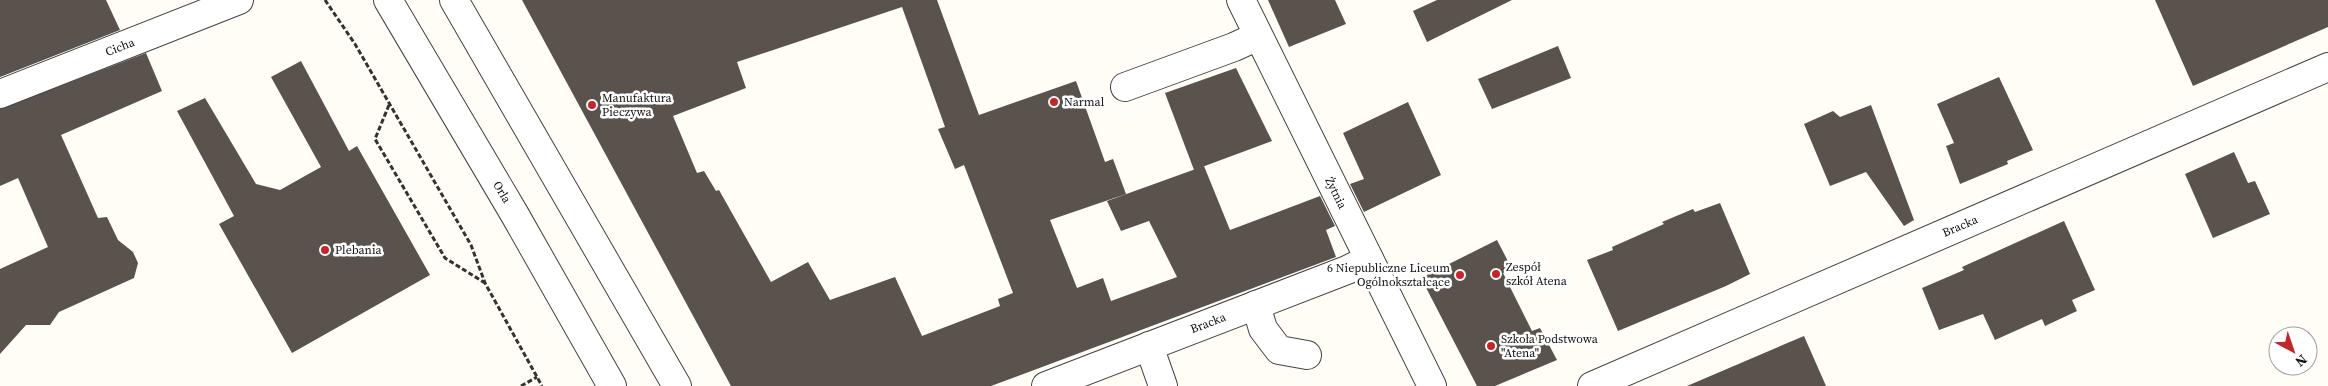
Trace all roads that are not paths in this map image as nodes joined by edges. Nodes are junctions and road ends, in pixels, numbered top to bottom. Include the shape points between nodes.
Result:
1 (239, 0) edge
2 (388, 0) edge
3 (454, 0) edge
4 (1241, 0) edge
5 (1258, 36) junction
6 (2328, 67) edge
7 (1125, 87) dead end
8 (0, 94) edge
9 (1369, 259) junction
10 (1256, 305) junction
11 (1149, 346) junction
12 (1307, 355) dead end
13 (612, 386) edge
14 (677, 386) edge
15 (1046, 386) edge
16 (1163, 386) edge
17 (1432, 386) edge
18 (1592, 386) edge

1 - 8 street, Cicha
2 - 13 street, Orla
3 - 14 street
4 - 5 street, Żytnia
5 - 7 street
5 - 9 street, Żytnia
6 - 18 street, Bracka
9 - 10 street, Bracka
9 - 17 street, Żytnia
10 - 11 street, Bracka
10 - 12 street via 1263,329 1279,350
11 - 15 street, Bracka
11 - 16 street

